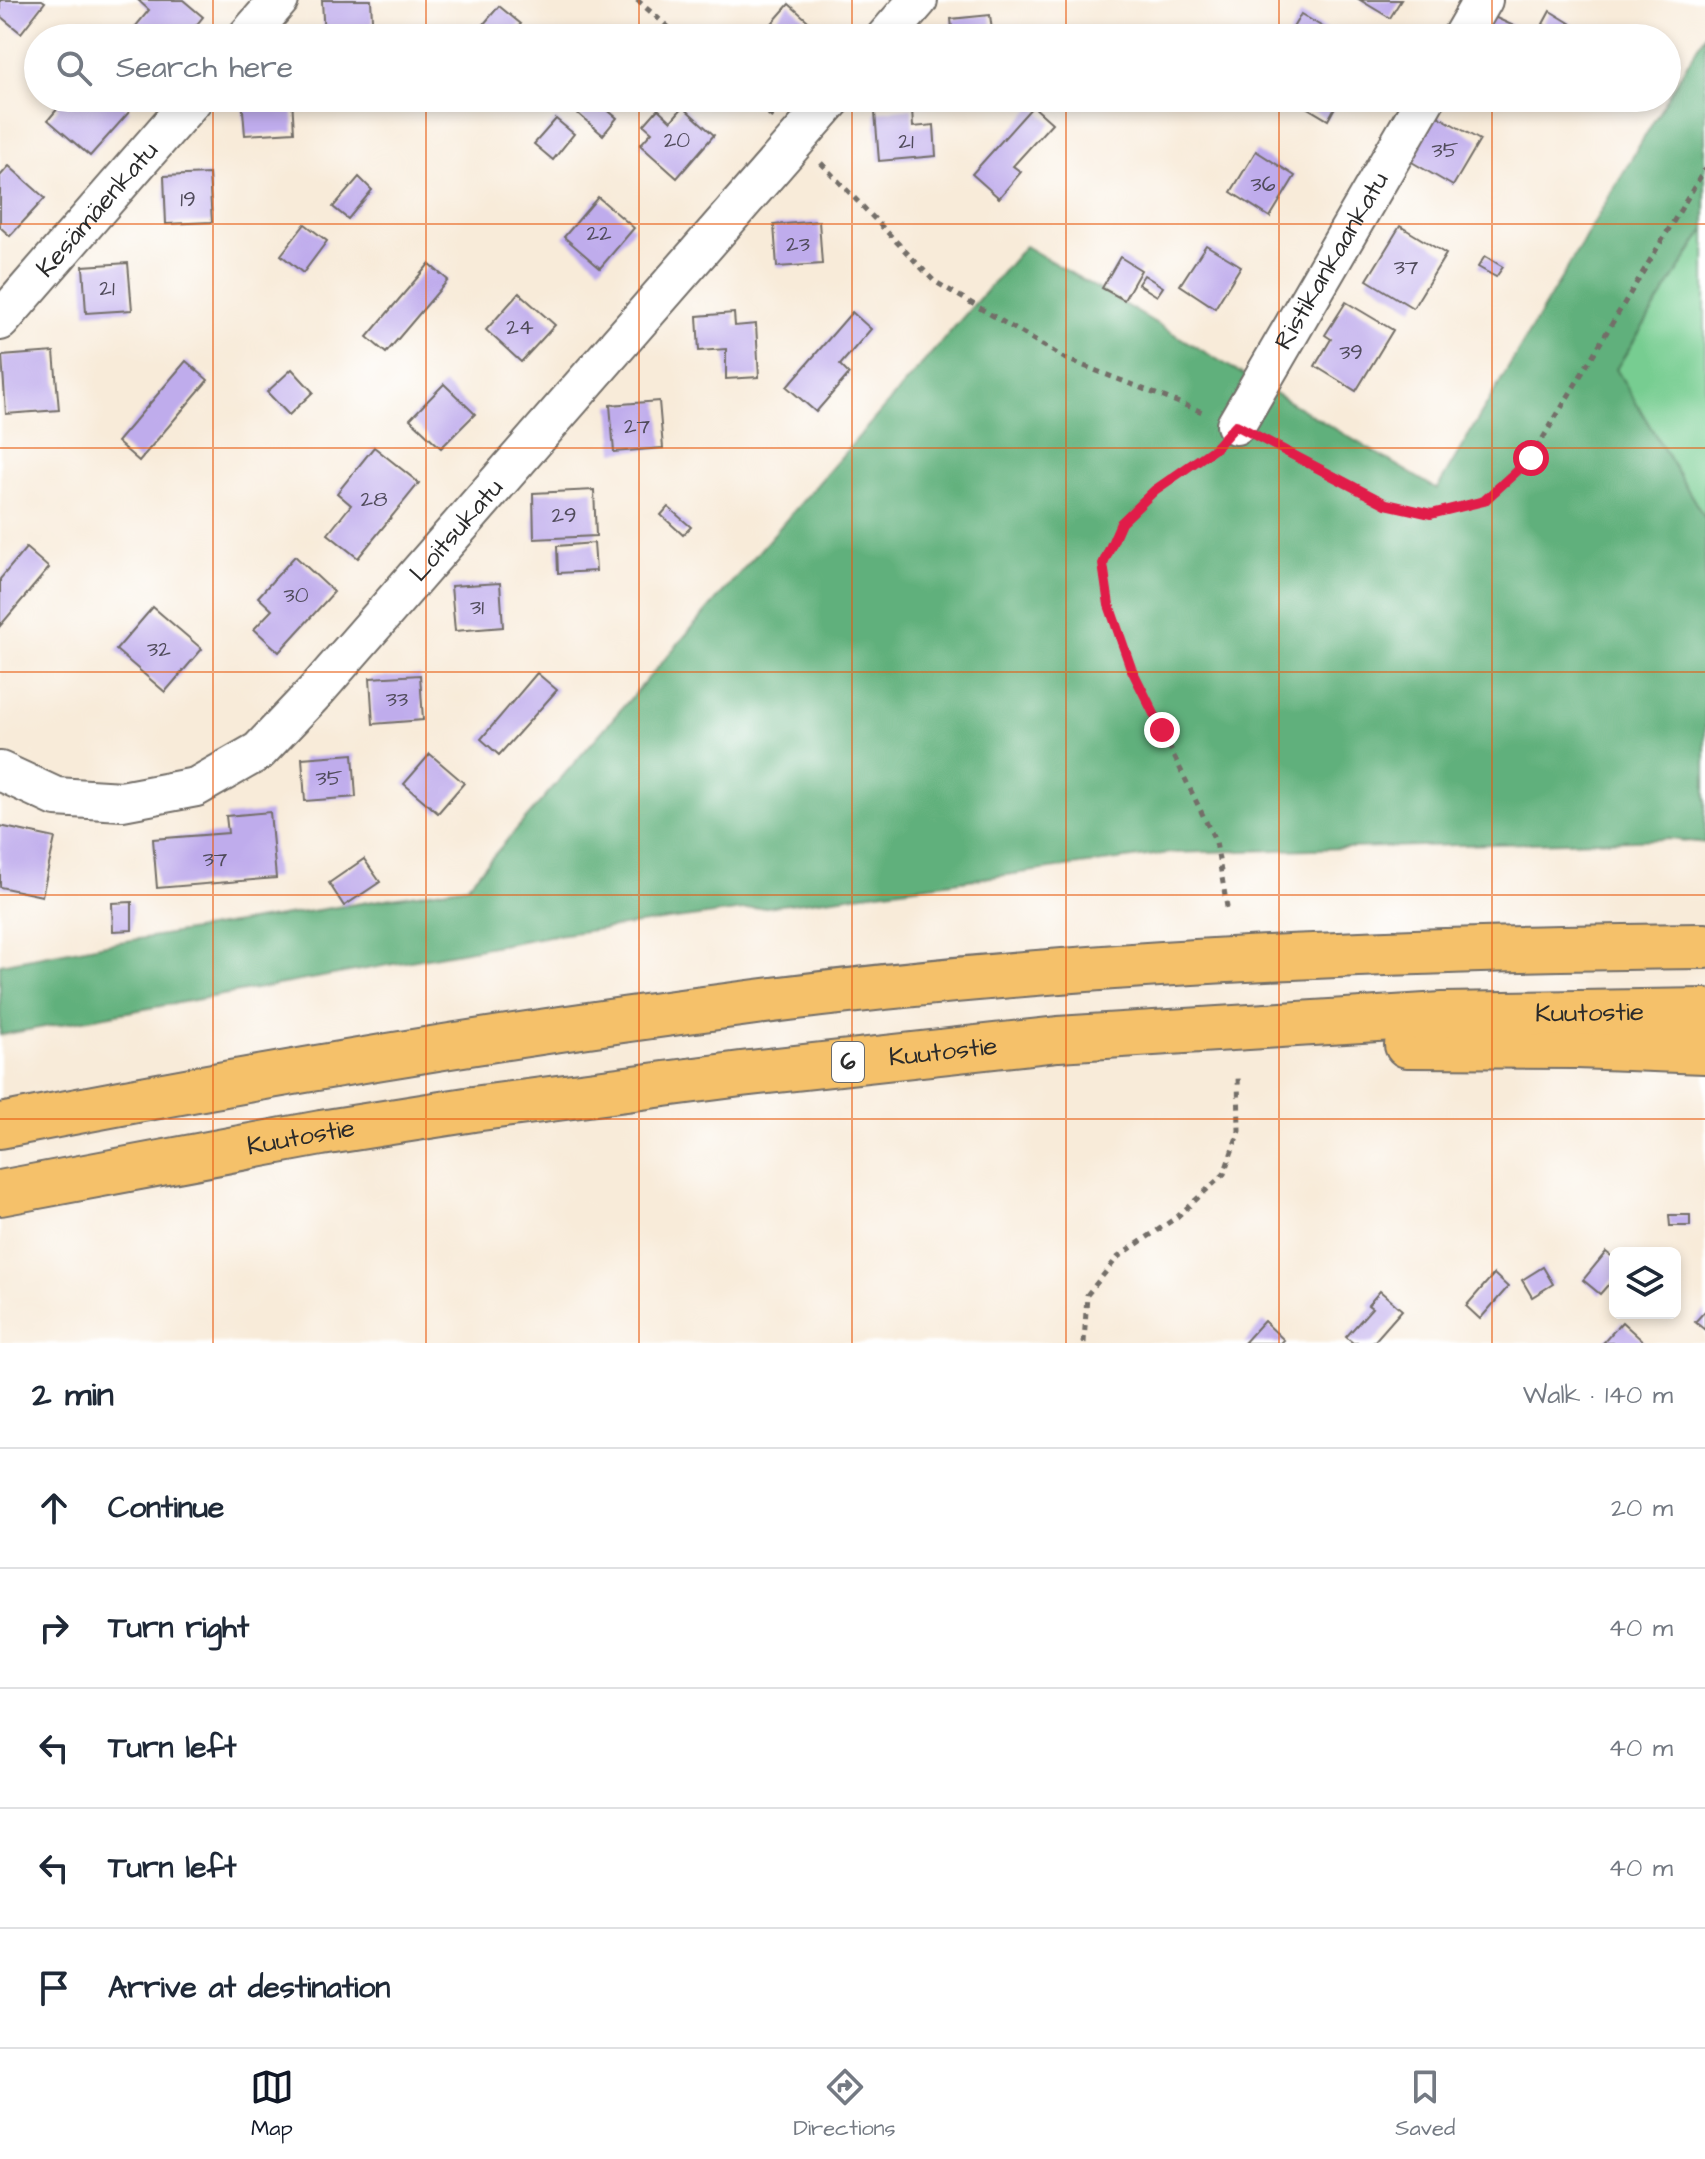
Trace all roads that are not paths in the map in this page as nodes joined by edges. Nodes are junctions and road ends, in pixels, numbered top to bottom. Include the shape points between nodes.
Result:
1 (279, 0) edge
2 (918, 0) edge
3 (1483, 0) edge
4 (258, 24) edge
5 (897, 24) edge
6 (1469, 24) edge
7 (182, 112) edge
8 (821, 112) edge
9 (1418, 112) edge
10 (0, 321) edge
11 (1236, 425) road end
12 (0, 771) edge
13 (1705, 918) edge
14 (1705, 946) edge
15 (744, 1003) junction
16 (1705, 1011) edge
17 (1705, 1051) edge
18 (741, 1074) junction
19 (0, 1126) edge
20 (0, 1193) edge

1 - 4 street
2 - 5 street
3 - 6 street
7 - 10 street, Kesämäenkatu
8 - 12 street, Loitsukatu via 259,751 196,787 122,801 56,797
9 - 11 street, Ristikankaankatu
13 - 15 highway via 1432,923 1077,951
14 - 15 highway via 1205,961
15 - 19 highway via 415,1051
16 - 18 highway, Kuutostie / 6 via 1442,1015 1073,1038
17 - 18 highway via 1375,1045
18 - 20 highway, Kuutostie / 6 via 321,1133

